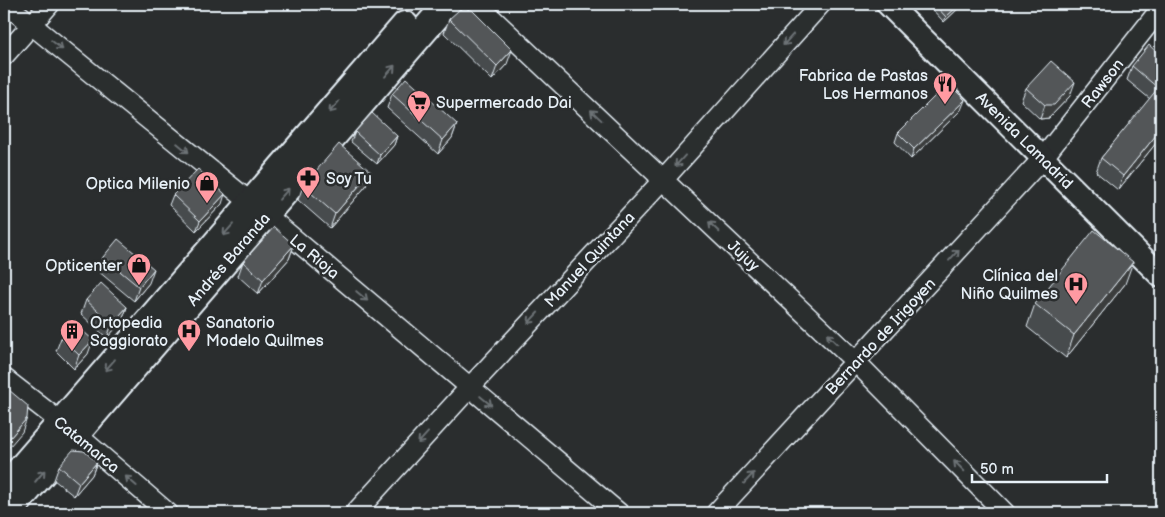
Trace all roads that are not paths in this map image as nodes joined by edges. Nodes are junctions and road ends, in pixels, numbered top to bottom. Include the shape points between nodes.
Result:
1 (6, 4) edge
2 (50, 4) edge
3 (424, 4) edge
4 (447, 4) edge
5 (477, 4) edge
6 (821, 4) edge
7 (888, 4) edge
8 (1161, 8) edge
9 (32, 25) junction
10 (4, 56) edge
11 (1043, 158) junction
12 (664, 179) junction
13 (258, 209) junction
14 (1161, 276) edge
15 (856, 362) junction
16 (4, 378) edge
17 (470, 387) junction
18 (68, 428) junction
19 (4, 488) edge
20 (8, 513) edge
21 (168, 513) edge
22 (355, 513) edge
23 (619, 513) edge
24 (716, 513) edge
25 (1005, 513) edge

1 - 9 street, La Rioja
2 - 9 street
3 -> 13 main road, Andrés Baranda
13 -> 4 main road, Andrés Baranda
12 -> 5 street, Jujuy
6 -> 12 street, Manuel Quintana
7 - 11 street, Avenida Lamadrid
8 - 11 street, Rawson
9 - 10 street
9 -> 13 street, La Rioja
11 - 14 street, Avenida Lamadrid
15 -> 11 street, Bernardo de Irigoyen
15 -> 12 street, Jujuy
12 -> 17 street, Manuel Quintana
13 -> 17 street, La Rioja
13 - 18 main road, Andrés Baranda
24 -> 15 street, Bernardo de Irigoyen
25 -> 15 street, Jujuy
16 - 18 street, Catamarca
17 -> 22 street, Manuel Quintana
17 -> 23 street, La Rioja
18 - 19 main road, Andrés Baranda
20 -> 18 main road, Andrés Baranda
21 -> 18 street, Catamarca

